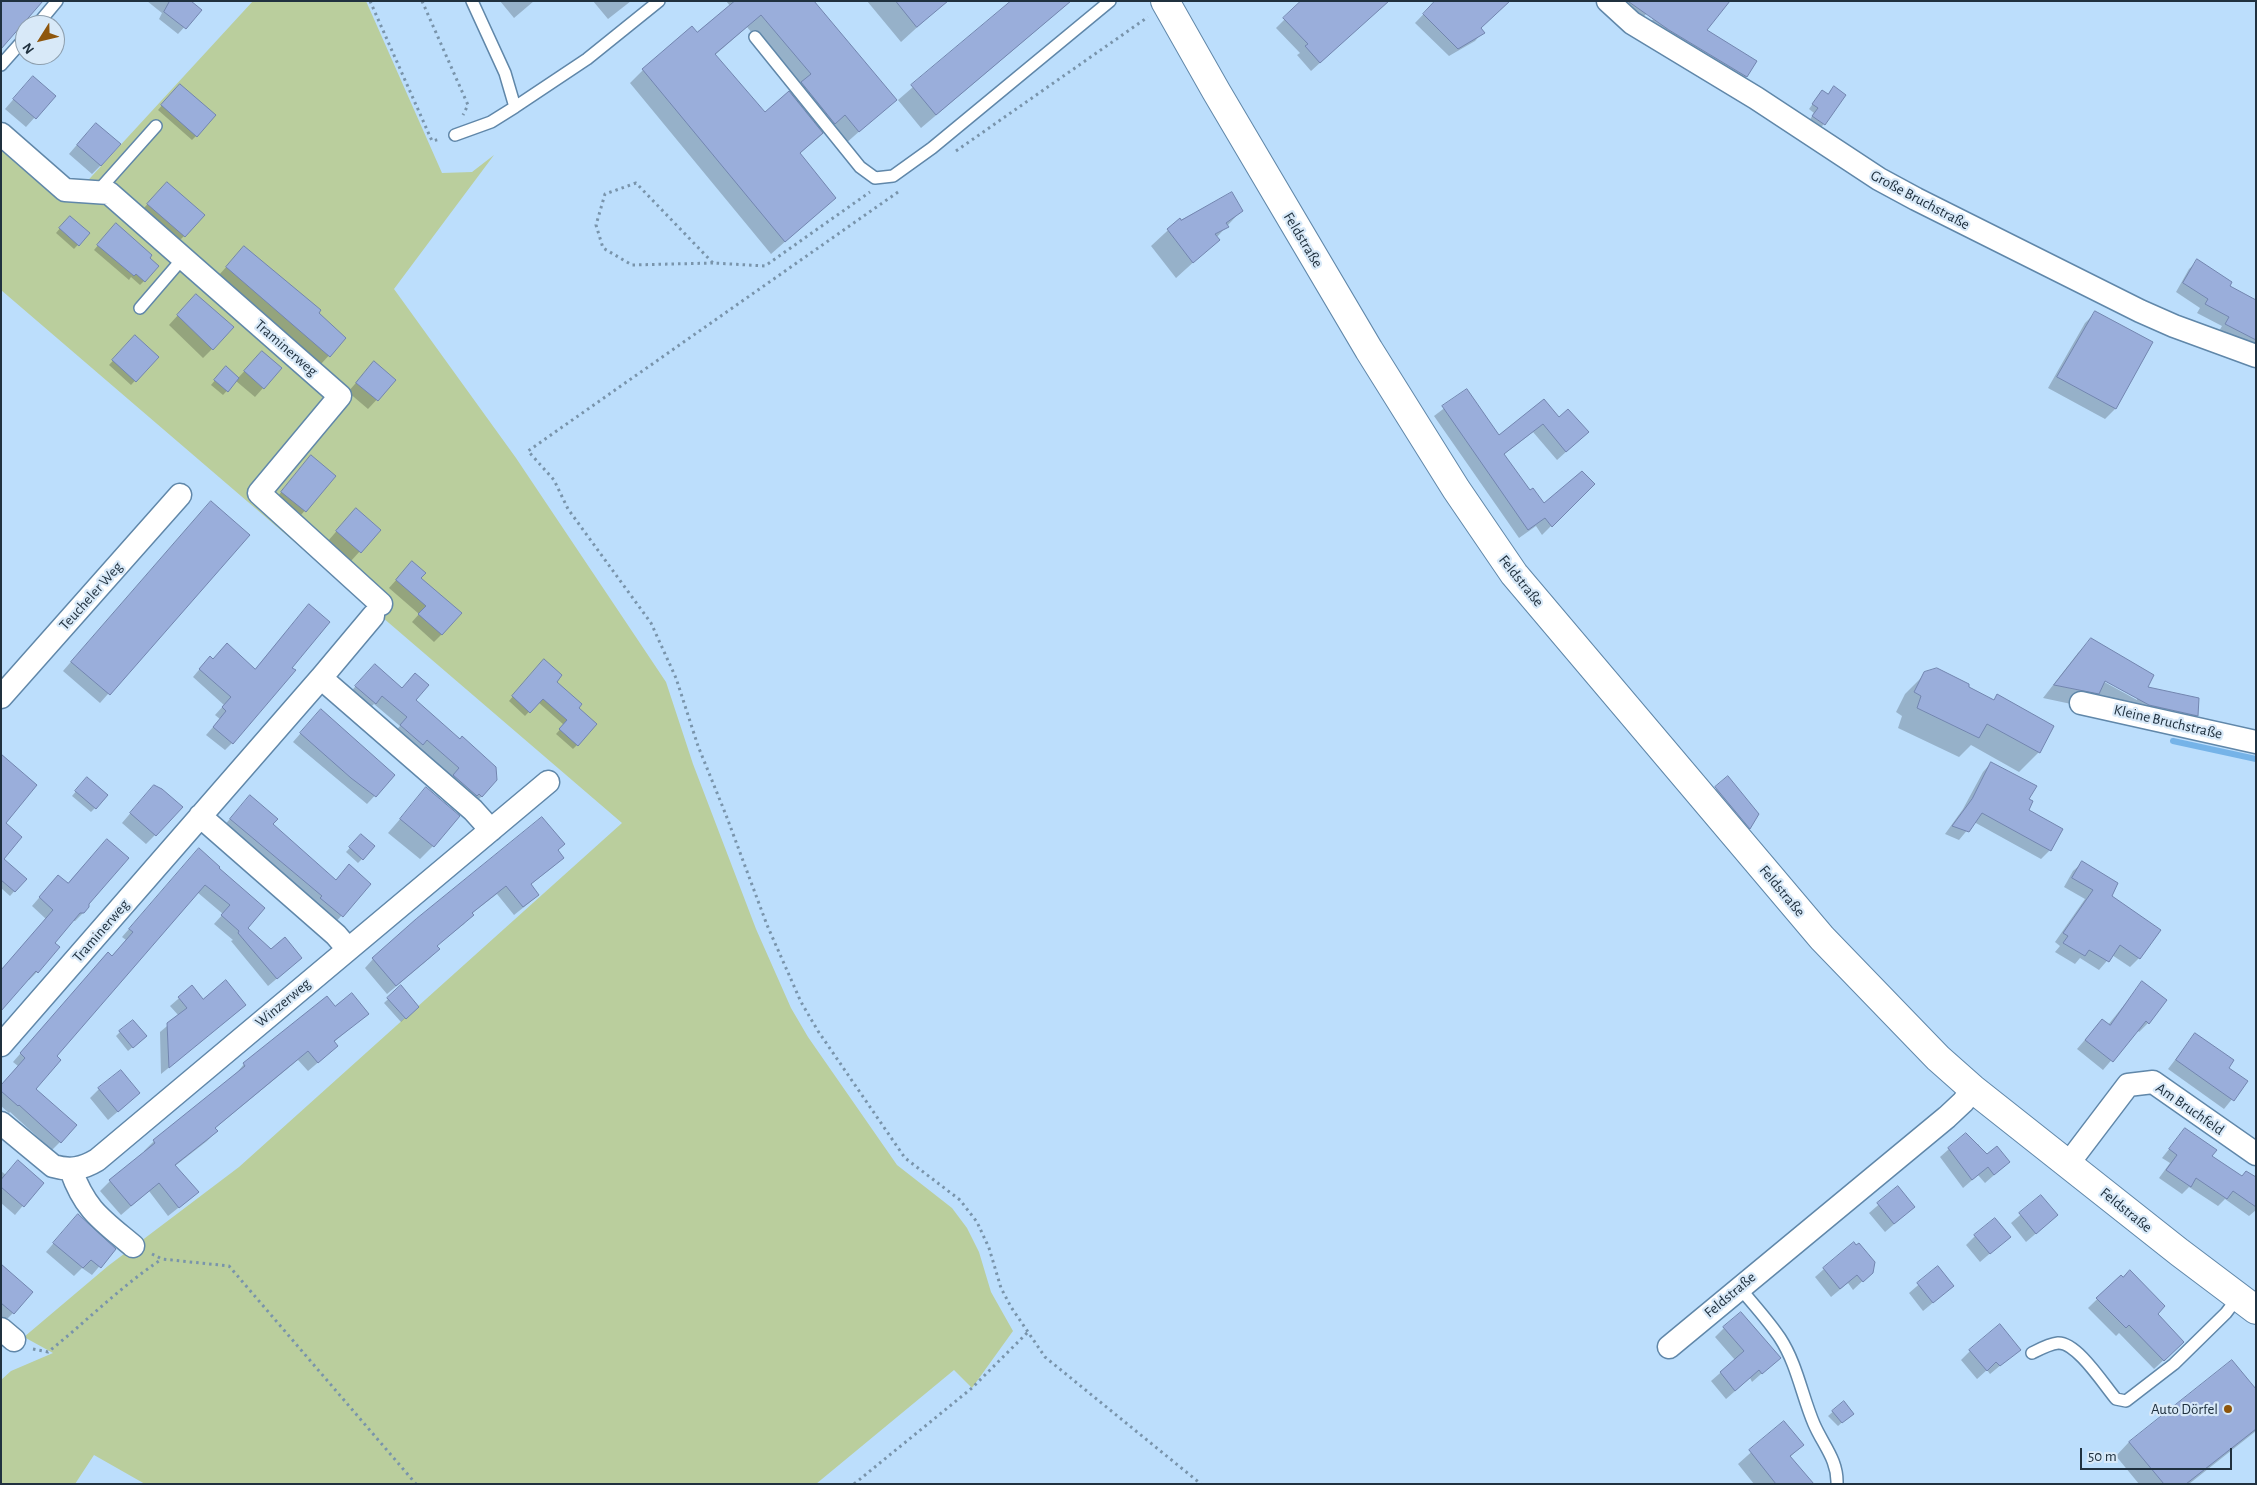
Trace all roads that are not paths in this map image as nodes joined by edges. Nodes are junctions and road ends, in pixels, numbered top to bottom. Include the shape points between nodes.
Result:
1 (58, 1) edge
2 (472, 1) edge
3 (659, 1) edge
4 (1110, 1) edge
5 (1608, 1) edge
6 (1159, 7) edge
7 (46, 15) edge
8 (755, 37) dead end
9 (15, 49) edge
10 (1, 65) edge
11 (515, 107) junction
12 (156, 126) dead end
13 (1, 134) edge
14 (455, 135) road end
15 (98, 191) junction
16 (183, 258) junction
17 (140, 308) dead end
18 (2256, 356) edge
19 (180, 495) dead end
20 (321, 678) junction
21 (1, 697) edge
22 (2081, 703) dead end
23 (2256, 742) edge
24 (548, 782) dead end
25 (200, 816) junction
26 (491, 830) junction
27 (348, 949) junction
28 (1, 1046) edge
29 (1973, 1089) junction
30 (1, 1123) edge
31 (2256, 1154) edge
32 (2068, 1164) junction
33 (71, 1170) junction
34 (133, 1246) road end
35 (1740, 1287) junction
36 (2247, 1304) edge
37 (1669, 1346) dead end
38 (2032, 1353) dead end
39 (1837, 1484) edge

1 - 7 lane
2 - 11 lane via 504,73
3 - 11 lane via 587,59
4 - 8 lane via 932,148 893,176 875,178 860,167
5 - 18 street, Große Bruchstraße via 1639,27 1916,200 2140,311
6 - 29 street, Feldstraße via 1225,107 1369,350 1500,556 1822,938 1927,1047
9 - 10 lane
11 - 14 lane via 491,122
12 - 15 lane
13 - 15 street, Traminerweg via 65,190
15 - 16 street, Traminerweg via 109,193
16 - 17 lane
16 - 20 street, Traminerweg via 340,396 259,493 377,610
19 - 21 street, Teucheler Weg
20 - 25 street, Traminerweg
20 - 26 street via 473,810
22 - 23 street, Kleine Bruchstraße
24 - 26 street, Winzerweg
25 - 27 street
25 - 28 street, Traminerweg
26 - 27 street, Winzerweg
27 - 33 street, Winzerweg via 97,1160
29 - 32 street, Feldstraße
29 - 35 street, Feldstraße via 1947,1117
30 - 33 street via 53,1166
31 - 32 street, Am Bruchfeld via 2153,1082 2128,1085
32 - 36 street, Feldstraße
33 - 34 street via 92,1212
35 - 37 street, Feldstraße
35 - 39 lane via 1780,1338 1790,1357 1811,1417 1832,1457
36 - 38 lane via 2226,1313 2174,1364 2126,1401 2116,1399 2072,1347 2059,1343

